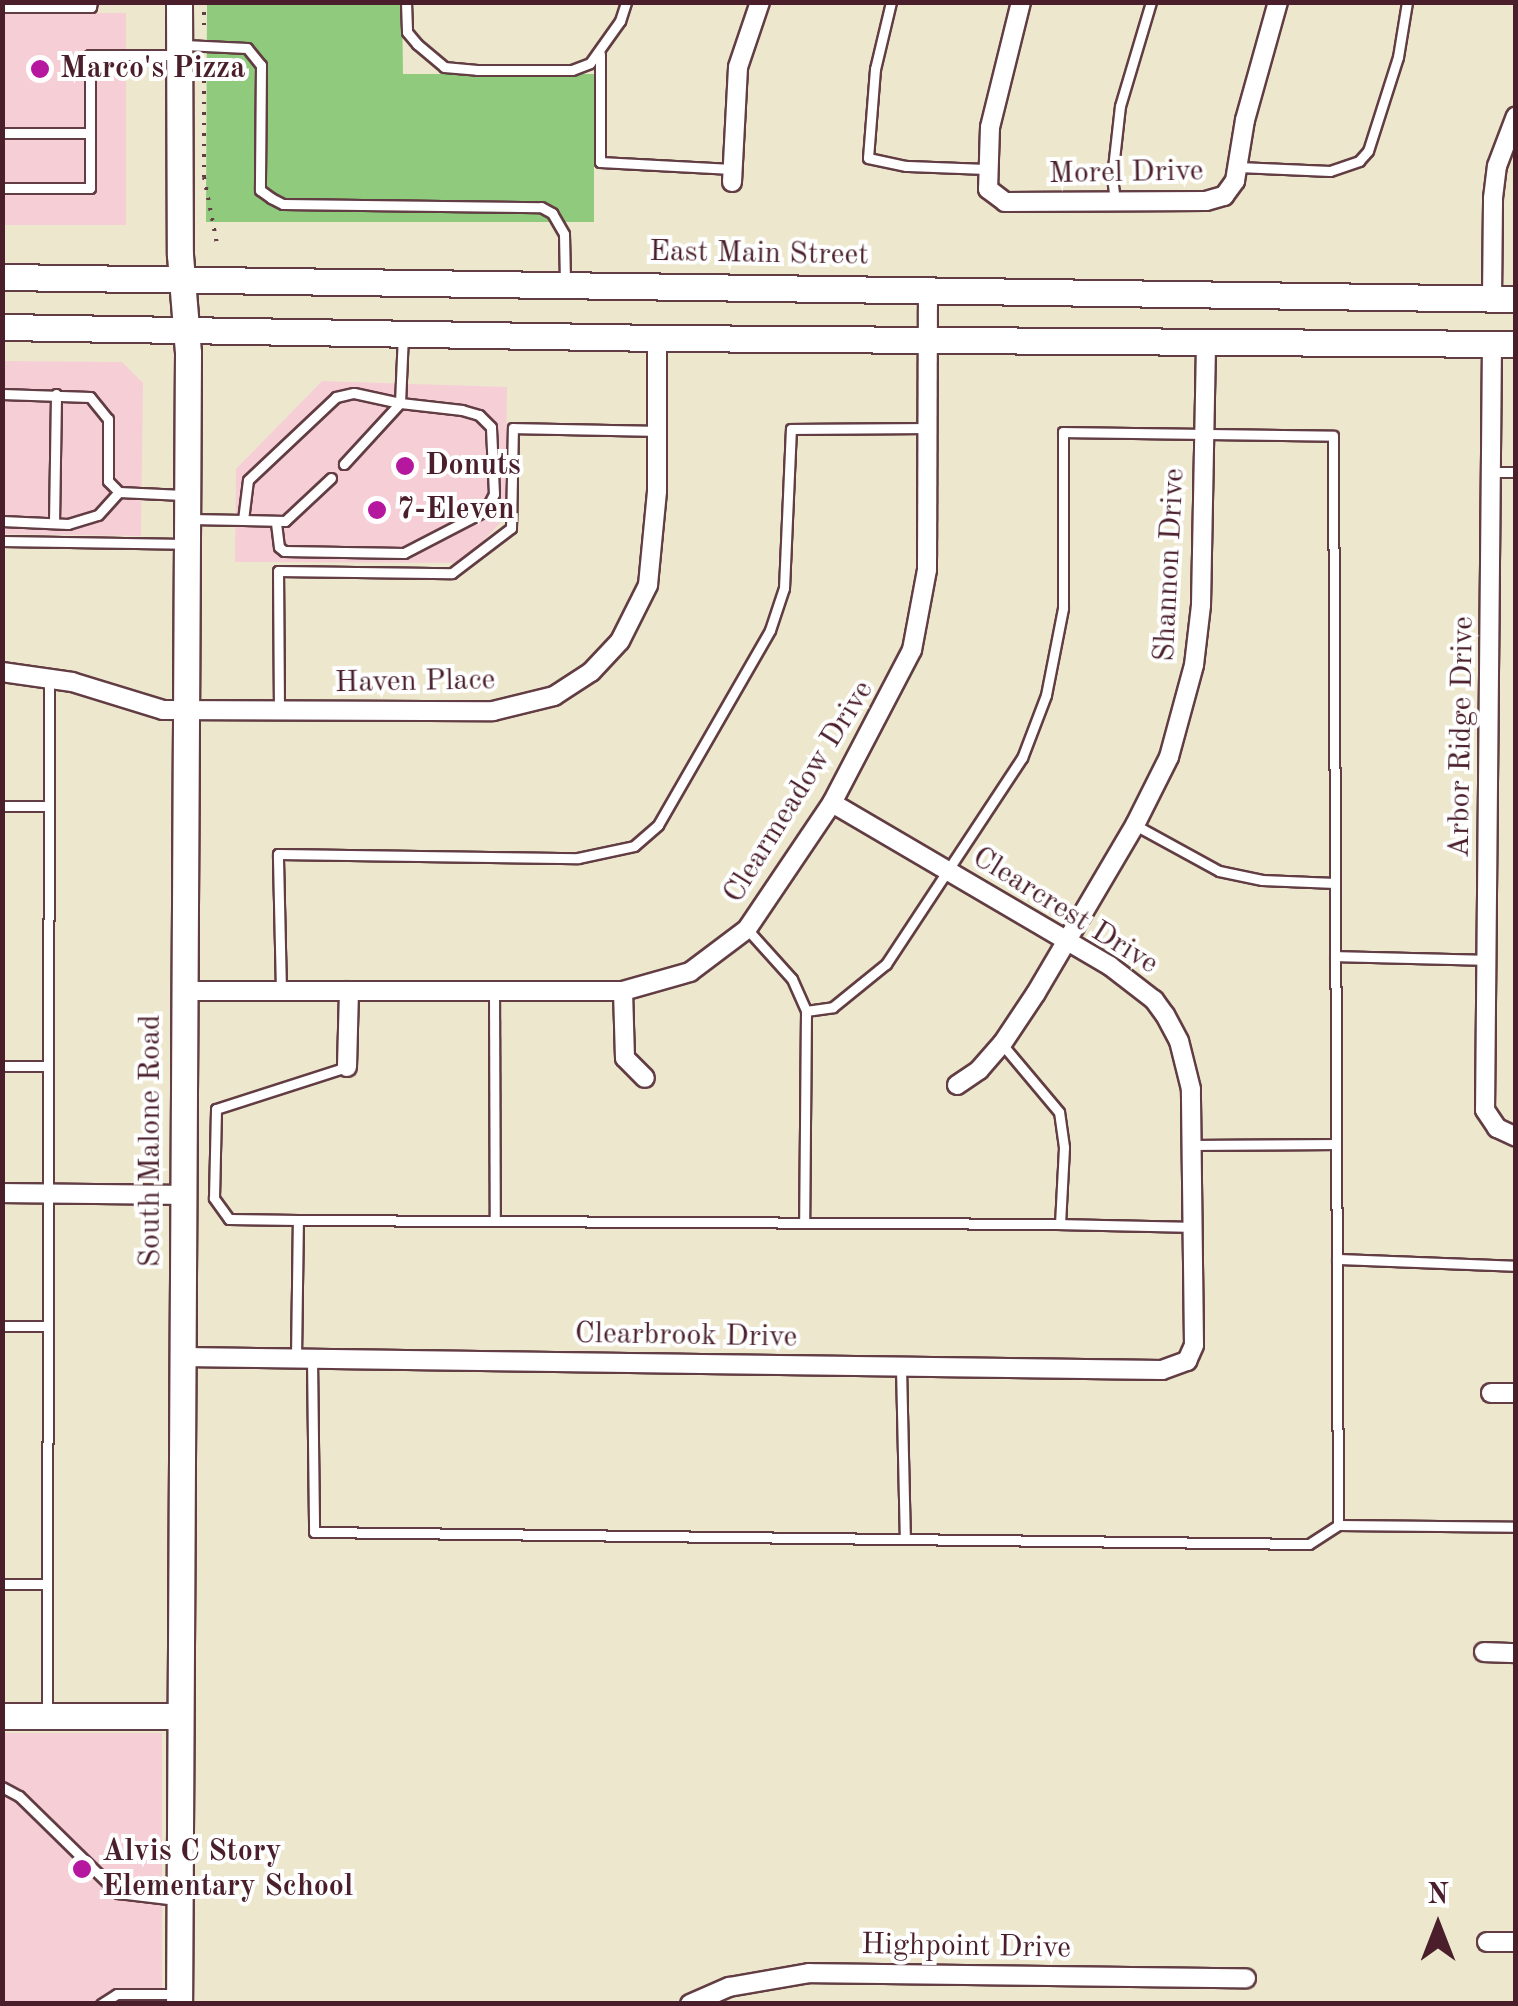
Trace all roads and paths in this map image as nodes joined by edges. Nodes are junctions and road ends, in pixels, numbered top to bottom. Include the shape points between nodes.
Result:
1 (92, 2) edge
2 (178, 2) edge
3 (204, 2) edge
4 (406, 2) edge
5 (626, 2) edge
6 (760, 2) edge
7 (891, 2) edge
8 (1020, 2) edge
9 (1151, 2) edge
10 (1278, 2) edge
11 (1407, 2) edge
12 (2, 8) edge
13 (187, 48) junction
14 (600, 54) junction
15 (1516, 116) edge
16 (2, 133) edge
17 (90, 133) junction
18 (1510, 144) edge
19 (1238, 167) junction
20 (988, 168) junction
21 (732, 175) joint
22 (2, 188) edge
23 (1115, 200) junction
24 (218, 249) dead end
25 (2, 277) edge
26 (182, 280) junction
27 (565, 284) junction
28 (928, 288) junction
29 (1504, 299) edge
30 (2, 327) edge
31 (186, 329) junction
32 (402, 333) junction
33 (657, 338) junction
34 (928, 339) junction
35 (1206, 342) junction
36 (1504, 344) edge
37 (2, 394) edge
38 (56, 394) junction
39 (400, 402) junction
40 (927, 428) junction
41 (658, 431) junction
42 (1204, 434) junction
43 (344, 464) dead end
44 (1492, 472) junction
45 (1516, 472) edge
46 (331, 478) dead end
47 (119, 492) junction
48 (187, 519) junction
49 (244, 520) junction
50 (2, 521) edge
51 (54, 523) junction
52 (276, 523) junction
53 (2, 541) edge
54 (2, 672) edge
55 (49, 676) junction
56 (186, 710) junction
57 (279, 711) junction
58 (832, 803) junction
59 (2, 806) edge
60 (48, 806) junction
61 (1135, 825) junction
62 (949, 871) junction
63 (1335, 883) junction
64 (746, 929) junction
65 (1069, 942) junction
66 (1336, 956) junction
67 (1487, 960) junction
68 (185, 991) junction
69 (281, 991) junction
70 (349, 991) junction
71 (494, 991) junction
72 (623, 991) junction
73 (806, 1010) junction
74 (1002, 1044) junction
75 (2, 1066) edge
76 (48, 1066) junction
77 (347, 1067) joint
78 (644, 1078) dead end
79 (957, 1085) dead end
80 (1516, 1136) edge
81 (1336, 1144) junction
82 (1193, 1145) junction
83 (2, 1193) edge
84 (47, 1193) junction
85 (184, 1195) junction
86 (298, 1220) junction
87 (495, 1221) junction
88 (804, 1222) junction
89 (1060, 1224) junction
90 (1193, 1227) junction
91 (1337, 1259) junction
92 (1516, 1266) edge
93 (2, 1326) edge
94 (47, 1326) junction
95 (182, 1357) junction
96 (304, 1359) junction
97 (1187, 1362) joint
98 (901, 1366) junction
99 (1490, 1393) dead end
100 (1516, 1393) edge
101 (1338, 1524) junction
102 (1516, 1526) edge
103 (905, 1539) junction
104 (2, 1584) edge
105 (47, 1584) junction
106 (1484, 1652) dead end
107 (1516, 1653) edge
108 (2, 1716) edge
109 (47, 1716) junction
110 (180, 1716) junction
111 (2, 1786) edge
112 (180, 1900) junction
113 (1487, 1942) dead end
114 (1516, 1942) edge
115 (1246, 1978) dead end
116 (179, 1999) edge
117 (101, 2004) edge
118 (690, 2004) edge

1 - 12 lane
2 - 13 main road, South Malone Road
3 - 13 path
4 - 14 lane via 407,32 444,67 572,70
5 - 14 lane
6 - 21 street via 738,67
7 - 20 lane via 875,69 868,158
8 - 20 street via 993,104
9 - 23 lane via 1120,106
10 - 19 street, Morel Drive
11 - 19 lane via 1398,57 1360,161 1330,172
13 - 17 lane via 90,54
13 - 24 path
13 - 26 main road, South Malone Road
13 - 27 lane via 247,48 261,65 260,190 270,198 282,204 540,207 564,234
14 - 21 lane via 600,162
15 - 18 street
16 - 17 lane
17 - 22 lane via 90,188
18 - 29 street via 1493,198
19 - 23 street, Morel Drive via 1231,190 1216,200
20 - 23 street, Morel Drive via 988,188 1006,202
25 - 26 main road, East Main Street
26 - 27 main road, East Main Street
26 - 31 main road, South Malone Road
27 - 28 main road, East Main Street
28 - 29 main road, East Main Street
28 - 34 street, Clearmeadow Drive
29 - 36 main road
30 - 31 main road
31 - 32 main road
31 - 48 main road, South Malone Road
32 - 33 main road
32 - 39 lane
33 - 34 main road
33 - 41 street, Haven Place
34 - 35 main road
34 - 40 street, Clearmeadow Drive
35 - 36 main road
35 - 42 street, Shannon Drive
36 - 44 street, Arbor Ridge Drive
37 - 38 lane
38 - 47 lane via 90,397 100,406 108,419 108,482
38 - 51 lane
39 - 43 lane
39 - 49 lane via 336,396 248,480
39 - 52 lane via 487,420 493,436 490,505 404,553 302,553 279,547
40 - 58 street, Clearmeadow Drive via 922,615 897,686
40 - 69 lane via 791,429 784,588 770,630 658,825 634,846 578,858 278,854
41 - 57 street, Haven Place via 648,585 620,641 580,680 544,700 493,711
41 - 57 lane via 512,428 511,528 452,573 278,571
42 - 61 street, Shannon Drive via 1194,665 1169,757
42 - 62 lane via 1063,432 1063,608 1046,695 1022,758
42 - 63 lane via 1333,436
44 - 45 lane
44 - 67 street, Arbor Ridge Drive
46 - 52 lane
47 - 48 lane
47 - 51 lane via 98,515
48 - 49 lane
48 - 53 lane
48 - 56 main road, South Malone Road
49 - 52 lane
50 - 51 lane
54 - 55 street, Haven Place
55 - 56 street, Haven Place via 158,710
55 - 60 lane
56 - 57 street, Haven Place
56 - 68 main road, South Malone Road
58 - 62 street, Clearcrest Drive
58 - 64 street, Clearmeadow Drive
59 - 60 lane
60 - 76 lane
61 - 63 lane via 1219,871
61 - 65 street, Shannon Drive
62 - 65 street, Clearcrest Drive
62 - 73 lane via 886,964 833,1008
63 - 66 lane
64 - 72 street, Clearmeadow Drive via 690,972
64 - 73 lane via 792,978
65 - 74 street, Shannon Drive
65 - 82 street, Clearcrest Drive via 1110,966 1165,1015 1191,1090
66 - 67 lane
66 - 81 lane
67 - 80 street, Arbor Ridge Drive via 1485,1110 1497,1128
68 - 69 street, Clearmeadow Drive
68 - 85 main road, South Malone Road
69 - 70 street, Clearmeadow Drive
70 - 71 street, Clearmeadow Drive
70 - 77 street
71 - 72 street, Clearmeadow Drive
71 - 87 lane
72 - 78 street via 625,1058
73 - 88 lane
74 - 79 street, Shannon Drive
74 - 89 lane via 1059,1112
75 - 76 lane
76 - 84 lane
77 - 86 lane via 216,1109 214,1198 229,1219
81 - 82 lane
81 - 91 lane
82 - 90 street, Clearcrest Drive
83 - 84 street
84 - 85 street
84 - 94 lane
85 - 95 main road, South Malone Road
86 - 87 lane
86 - 96 lane
87 - 88 lane
88 - 89 lane
89 - 90 lane
90 - 97 street, Clearcrest Drive via 1194,1345
91 - 92 lane
91 - 101 lane
93 - 94 lane
94 - 105 lane
95 - 96 street, Clearbrook Drive
95 - 110 main road, South Malone Road
96 - 98 street, Clearbrook Drive
96 - 103 lane via 314,1532
97 - 98 street, Clearbrook Drive via 1171,1370
98 - 103 lane
99 - 100 street
101 - 102 lane
101 - 103 lane via 1309,1544
104 - 105 lane
105 - 109 lane
106 - 107 street
108 - 109 main road
109 - 110 main road
110 - 112 main road, South Malone Road
111 - 112 lane via 118,1894
112 - 116 main road, South Malone Road
113 - 114 street
115 - 118 street, Highpoint Drive via 809,1973 754,1981
116 - 117 lane via 116,1994

